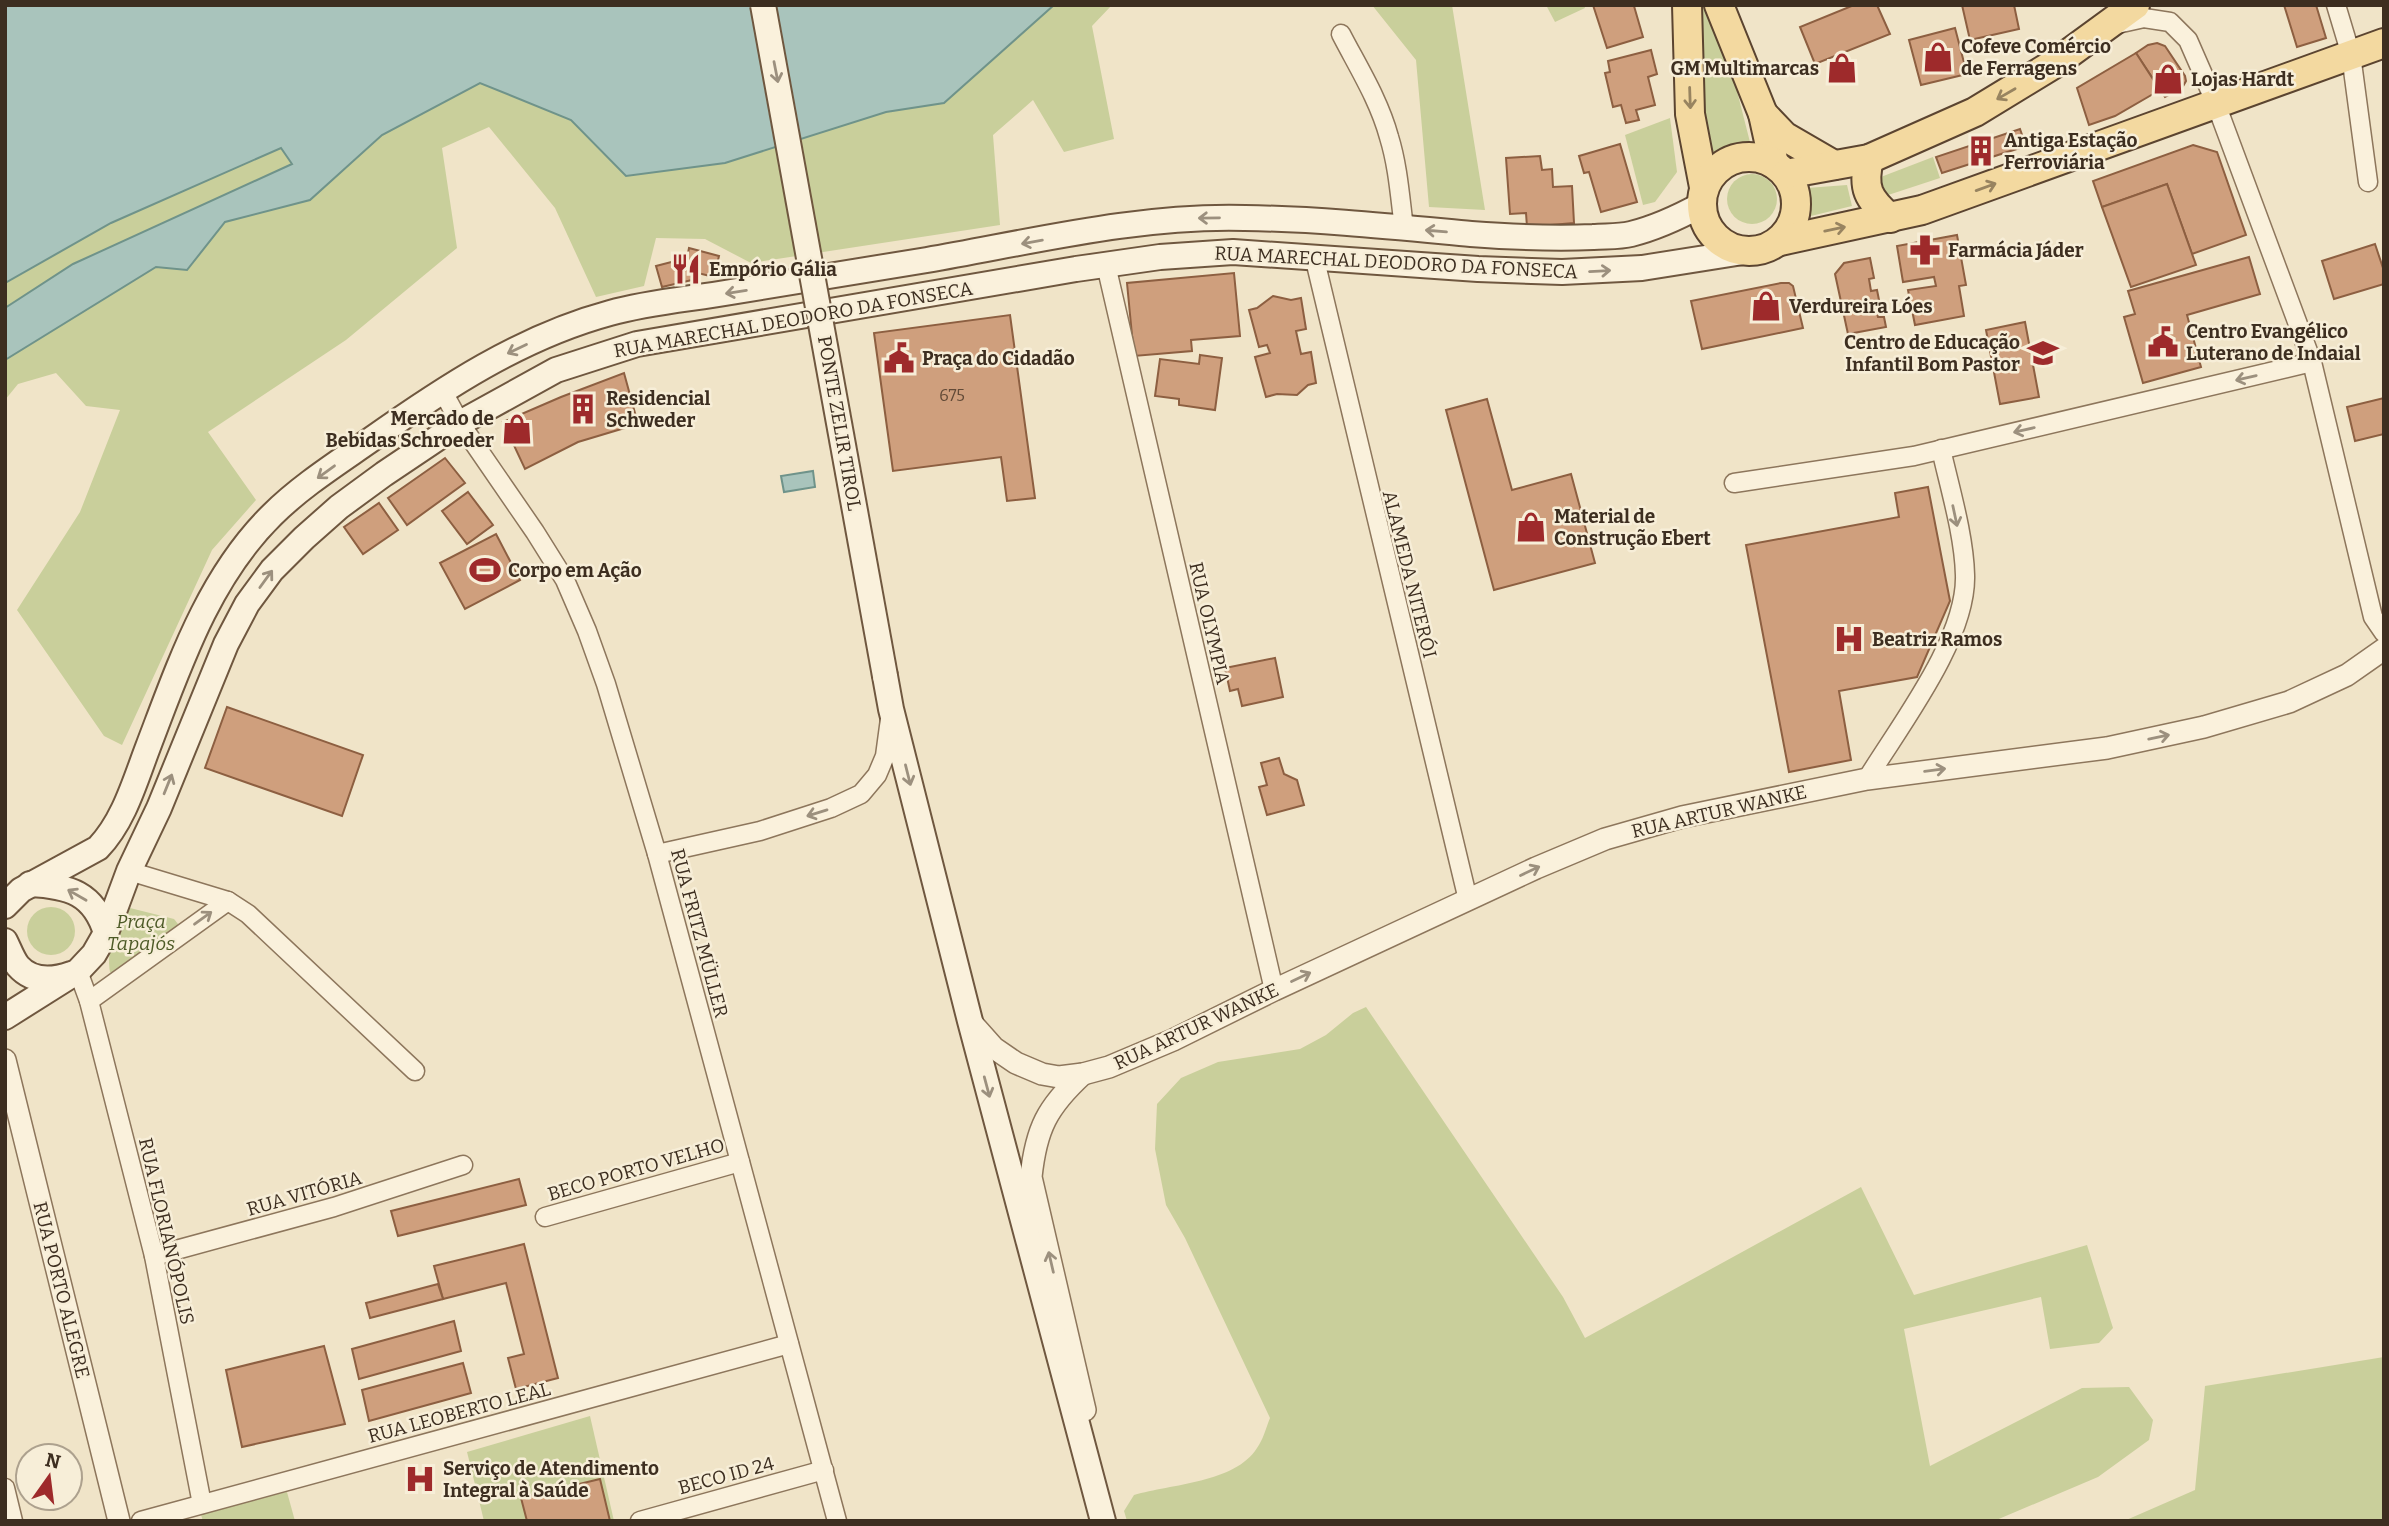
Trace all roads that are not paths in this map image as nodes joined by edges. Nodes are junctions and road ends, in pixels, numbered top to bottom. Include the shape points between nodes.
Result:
1 (763, 5) edge
2 (1687, 5) edge
3 (1719, 5) edge
4 (2135, 5) edge
5 (2336, 5) edge
6 (2103, 27) junction
7 (1341, 34) dead end
8 (2384, 43) edge
9 (2351, 55) junction
10 (2216, 104) junction
11 (1763, 114) junction
12 (1869, 159) junction
13 (1834, 165) junction
14 (1780, 169) junction
15 (2368, 182) dead end
16 (1702, 196) junction
17 (1890, 218) junction
18 (1404, 228) junction
19 (1504, 237) junction
20 (1780, 241) junction
21 (1743, 252) junction
22 (1314, 256) junction
23 (1106, 265) junction
24 (1507, 271) junction
25 (822, 312) junction
26 (545, 336) junction
27 (2312, 362) junction
28 (556, 370) junction
29 (442, 390) junction
30 (460, 423) junction
31 (1941, 449) junction
32 (1734, 483) dead end
33 (2384, 633) edge
34 (2384, 649) edge
35 (886, 669) junction
36 (891, 709) junction
37 (1867, 779) junction
38 (657, 854) junction
39 (130, 871) junction
40 (30, 884) junction
41 (1468, 900) junction
42 (228, 901) junction
43 (5, 906) edge
44 (106, 933) junction
45 (5, 941) edge
46 (78, 971) junction
47 (1274, 990) junction
48 (89, 1002) junction
49 (5, 1017) edge
50 (970, 1021) junction
51 (5, 1060) edge
52 (415, 1071) dead end
53 (1083, 1074) junction
54 (740, 1162) junction
55 (463, 1166) dead end
56 (545, 1217) dead end
57 (154, 1256) junction
58 (789, 1344) junction
59 (824, 1470) junction
60 (5, 1488) edge
61 (202, 1504) junction
62 (13, 1521) edge
63 (119, 1521) edge
64 (141, 1521) edge
65 (640, 1521) edge
66 (837, 1521) edge
67 (1104, 1521) edge

1 -> 35 main road, PONTE ZELIR TIROL, bridge
2 -> 16 main road via 1690,114
3 - 11 main road
4 - 6 main road
5 - 9 street
6 - 10 street via 2144,18 2171,22 2188,40
6 -> 12 main road via 2057,62 1975,112
7 - 18 street via 1389,135
8 - 9 main road
9 - 10 main road
9 - 15 street
17 -> 10 main road
10 - 27 street
11 - 13 main road via 1784,136
11 - 14 main road
12 - 13 main road
12 - 17 main road via 1864,178 1873,203
13 - 14 main road
14 - 16 main road via 1754,157 1734,159 1716,170
14 - 20 main road via 1797,201 1792,223
16 - 19 main road, RUA MARECHAL DEODORO DA FONSECA via 1655,226 1628,235
16 - 21 main road via 1704,222 1713,236 1726,247
20 -> 17 main road
19 -> 18 main road, RUA MARECHAL DEODORO DA FONSECA
18 -> 26 main road, RUA MARECHAL DEODORO DA FONSECA via 1241,218 1160,222 653,304 610,313
19 - 24 main road
20 - 21 main road
24 -> 21 main road, RUA MARECHAL DEODORO DA FONSECA via 1642,268
22 - 23 main road, RUA MARECHAL DEODORO DA FONSECA via 1233,252
22 - 24 main road, RUA MARECHAL DEODORO DA FONSECA
22 - 41 street, ALAMEDA NITERÓI
23 - 25 main road, RUA MARECHAL DEODORO DA FONSECA
23 - 47 street, RUA OLYMPIA
25 - 28 main road, RUA MARECHAL DEODORO DA FONSECA via 638,344
25 - 35 street
26 - 28 main road
26 -> 29 main road, RUA MARECHAL DEODORO DA FONSECA
27 -> 31 street
27 - 33 street via 2373,617
28 - 30 main road, RUA MARECHAL DEODORO DA FONSECA
29 - 30 street, RUA FRITZ MÜLLER
29 -> 40 main road, RUA MARECHAL DEODORO DA FONSECA via 272,515 237,556 186,650 116,825 98,848
30 - 38 street, RUA FRITZ MÜLLER via 565,580 606,684
39 -> 30 main road, RUA MARECHAL DEODORO DA FONSECA via 226,644 272,570 339,507
31 - 32 street
31 -> 37 street via 1962,550 1964,596 1936,668
37 -> 34 street, RUA ARTUR WANKE via 2107,748 2204,727 2289,702 2347,676
35 - 36 main road, PONTE ZELIR TIROL
36 -> 38 street via 885,756 861,794 760,831
36 -> 50 main road, PONTE ZELIR TIROL
41 -> 37 street, RUA ARTUR WANKE via 1605,839 1682,817
38 - 54 street, RUA FRITZ MÜLLER
39 - 42 street
39 - 44 main road, RUA MARECHAL DEODORO DA FONSECA
40 - 43 main road, RUA MARECHAL DEODORO DA FONSECA
44 -> 40 main road via 101,916 78,894
47 -> 41 street, RUA ARTUR WANKE
48 -> 42 street
42 - 52 street
44 - 46 main road, RUA MARECHAL DEODORO DA FONSECA
45 - 46 main road via 18,966 43,979 55,980
46 - 48 street, RUA FLORIANÓPOLIS
46 - 49 main road, RUA MARECHAL DEODORO DA FONSECA
47 - 53 street, RUA ARTUR WANKE via 1173,1040 1109,1068
48 - 57 street, RUA FLORIANÓPOLIS
50 - 53 street, RUA ARTUR WANKE via 994,1048 1016,1063 1059,1077
50 -> 67 main road, PONTE ZELIR TIROL
51 - 63 street, RUA PORTO ALEGRE
67 -> 53 street, RUA ARTUR WANKE via 1087,1420 1031,1177 1045,1116
54 - 56 street, BECO PORTO VELHO
54 - 58 street, RUA FRITZ MÜLLER
55 - 57 street, RUA VITÓRIA
57 - 61 street, RUA FLORIANÓPOLIS
58 - 59 street, RUA FRITZ MÜLLER
58 - 61 street, RUA LEOBERTO LEAL
59 - 65 street, BECO ID 24
59 - 66 street, RUA FRITZ MÜLLER
60 - 62 street
61 - 64 street, RUA LEOBERTO LEAL

